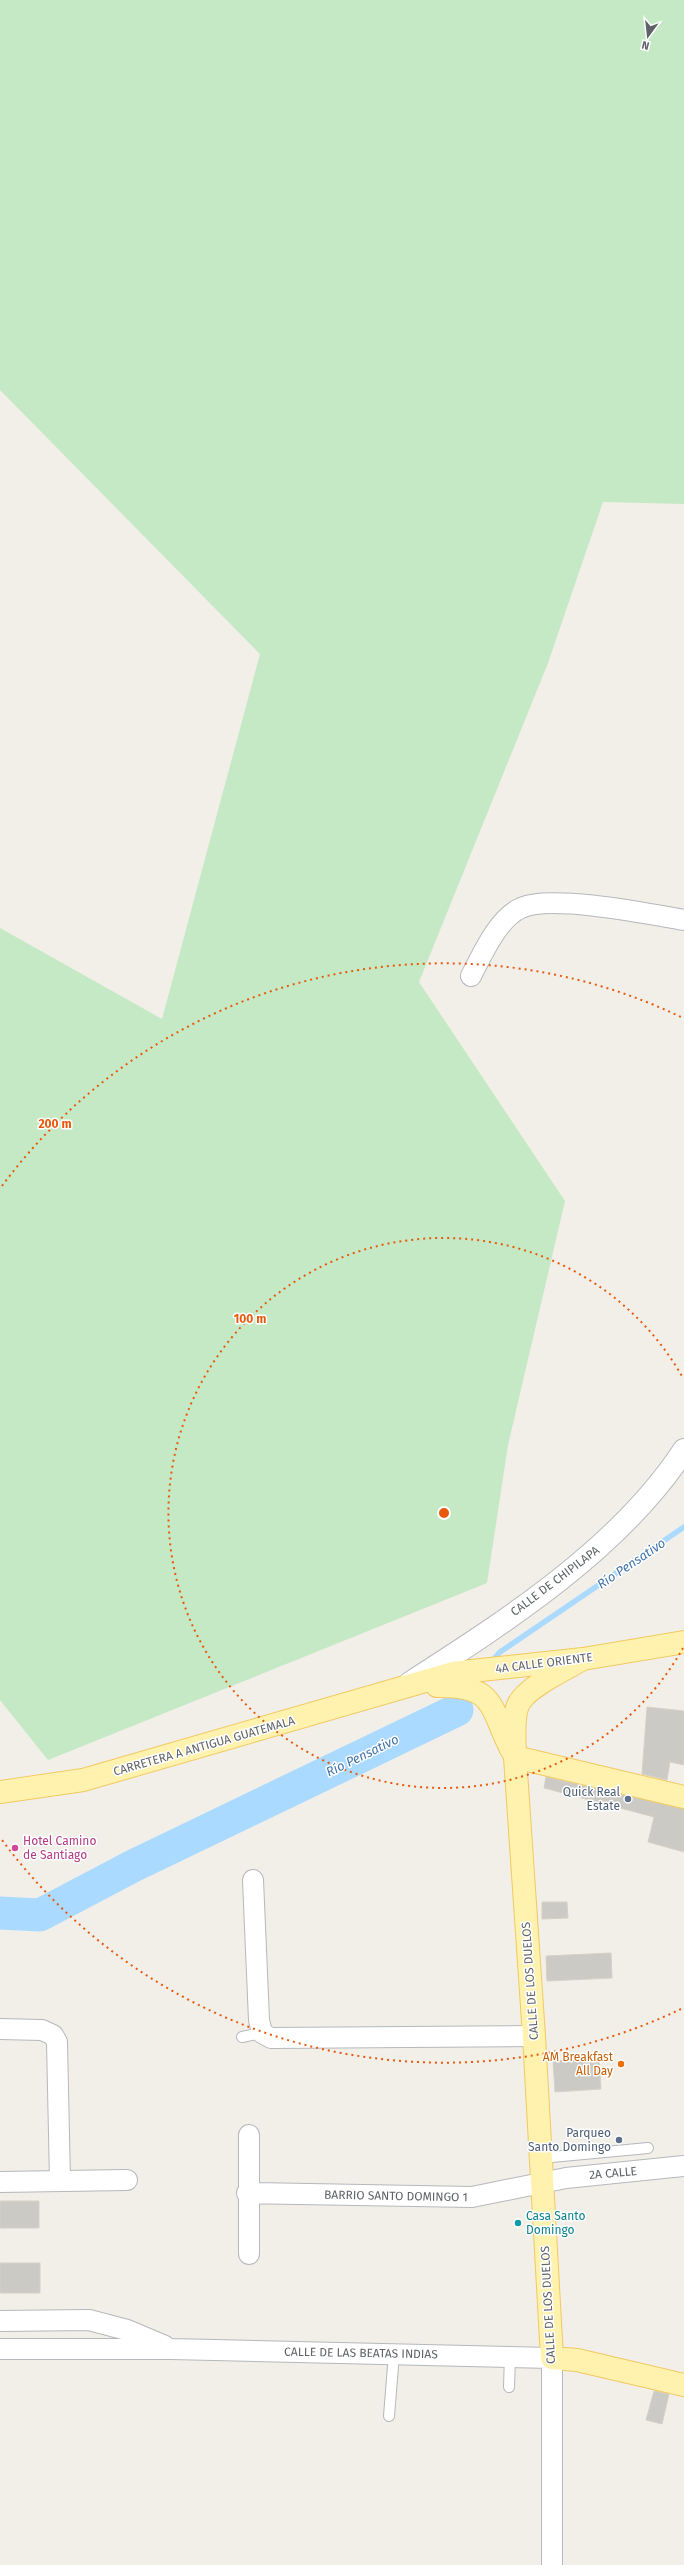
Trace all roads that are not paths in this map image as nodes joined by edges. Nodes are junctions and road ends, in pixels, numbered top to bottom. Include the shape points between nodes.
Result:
1 (684, 920) edge
2 (471, 976) dead end
3 (684, 1450) edge
4 (676, 1476) edge
5 (684, 1642) edge
6 (583, 1659) junction
7 (404, 1687) junction
8 (515, 1757) junction
9 (0, 1792) edge
10 (684, 1797) edge
11 (253, 1880) dead end
12 (0, 2029) edge
13 (262, 2033) junction
14 (534, 2036) junction
15 (242, 2037) dead end
16 (249, 2135) dead end
17 (648, 2148) dead end
18 (541, 2158) junction
19 (684, 2166) edge
20 (127, 2180) dead end
21 (60, 2181) junction
22 (542, 2181) junction
23 (0, 2182) edge
24 (247, 2193) junction
25 (248, 2254) dead end
26 (0, 2321) edge
27 (0, 2349) edge
28 (171, 2349) junction
29 (394, 2354) junction
30 (510, 2356) junction
31 (552, 2358) junction
32 (684, 2385) edge
33 (509, 2387) dead end
34 (389, 2416) dead end
35 (555, 2563) edge

1 - 2 street via 597,906 533,904 512,914 493,936
3 - 4 main road, CALLE DE CHIPILAPA
4 - 7 main road, CALLE DE CHIPILAPA via 596,1550 489,1630
5 - 6 main road, 4A CALLE ORIENTE
6 - 7 main road, 4A CALLE ORIENTE via 452,1673
6 - 8 main road, CALLE DE LOS DUELOS via 525,1694 518,1705 516,1716
7 - 8 main road, CALLE DE LOS DUELOS via 472,1690 496,1713
7 - 9 main road, CARRETERA A ANTIGUA GUATEMALA via 83,1780
8 - 10 main road
8 - 14 main road, CALLE DE LOS DUELOS
11 - 13 street via 259,2020
12 - 21 street via 42,2030 54,2035 57,2042
13 - 14 street via 271,2038
13 - 15 lane
14 - 18 main road, CALLE DE LOS DUELOS
16 - 24 street
17 - 18 lane
18 - 22 main road, CALLE DE LOS DUELOS
19 - 22 street, 2A CALLE
20 - 21 street
21 - 23 street
22 - 24 street, BARRIO SANTO DOMINGO 1 via 521,2189 465,2198
22 - 31 main road, CALLE DE LOS DUELOS
24 - 25 street
26 - 28 street, CALLE DE LAS BEATAS INDIAS via 89,2320 127,2330
27 - 28 street, CALLE DE LAS BEATAS INDIAS
28 - 29 street, CALLE DE LAS BEATAS INDIAS
29 - 30 street, CALLE DE LAS BEATAS INDIAS
29 - 34 lane
30 - 31 street, CALLE DE LAS BEATAS INDIAS
30 - 33 lane
31 - 32 main road via 577,2360
31 - 35 street, CALLE DE LOS DUELOS

